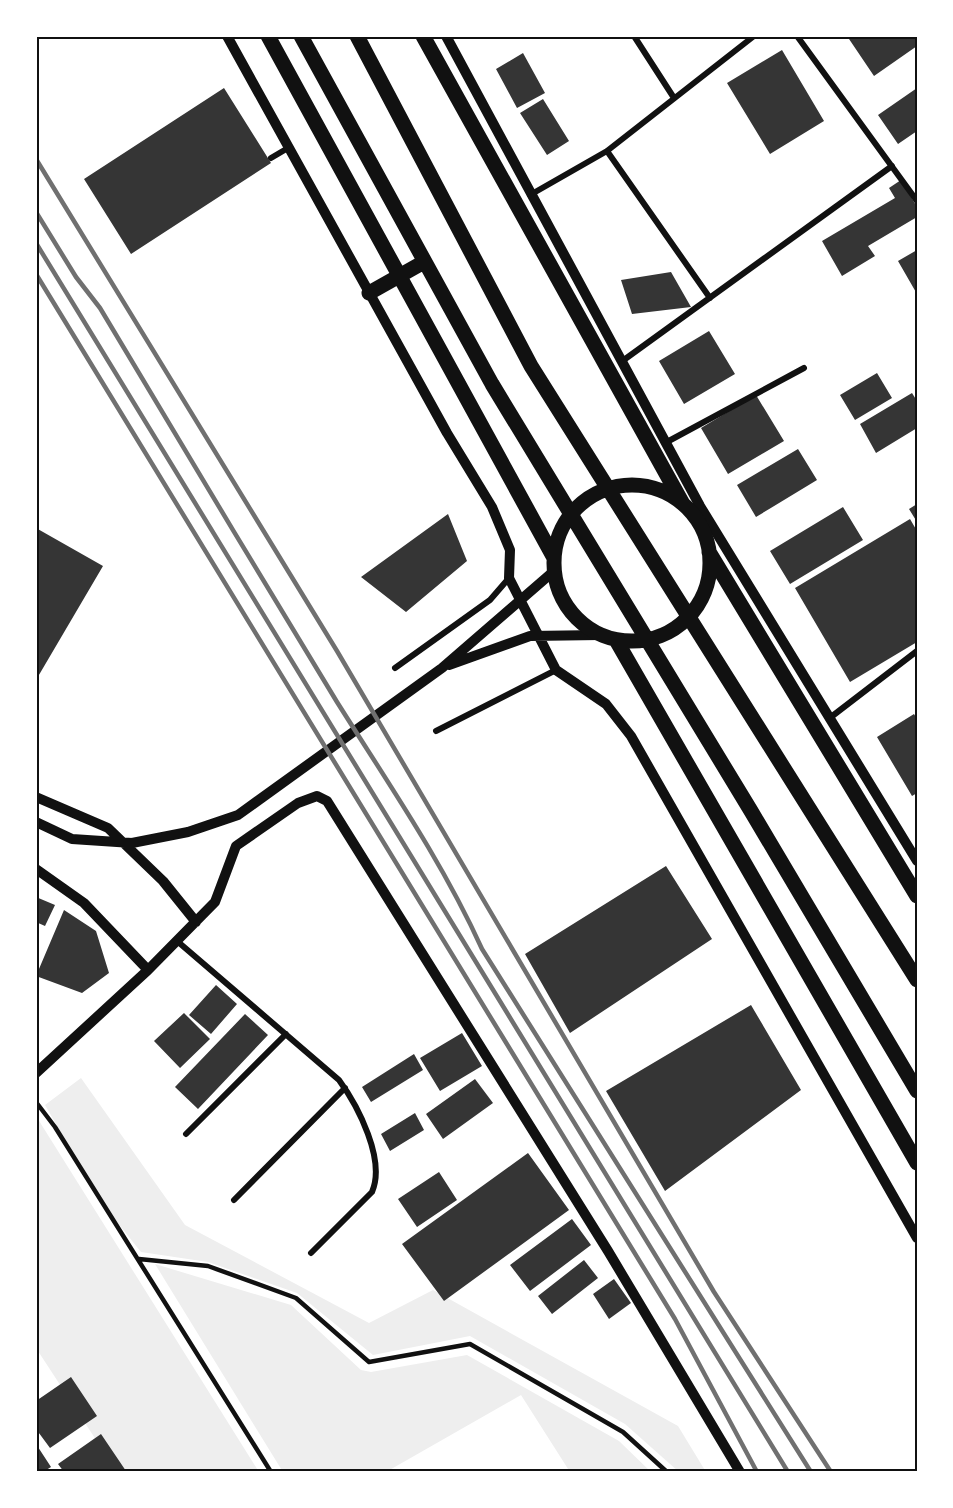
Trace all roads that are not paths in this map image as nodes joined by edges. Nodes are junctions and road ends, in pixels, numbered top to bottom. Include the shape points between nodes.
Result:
1 (227, 36) edge
2 (268, 36) edge
3 (301, 36) edge
4 (357, 36) edge
5 (423, 36) edge
6 (446, 36) edge
7 (634, 36) edge
8 (754, 36) edge
9 (797, 36) edge
10 (674, 98) junction
11 (288, 147) junction
12 (607, 151) junction
13 (271, 158) dead end
14 (892, 166) junction
15 (530, 195) junction
16 (917, 201) edge
17 (424, 261) junction
18 (369, 293) junction
19 (710, 298) junction
20 (621, 362) junction
21 (804, 368) dead end
22 (665, 443) junction
23 (683, 504) junction
24 (709, 552) junction
25 (554, 564) junction
26 (509, 578) junction
27 (600, 635) junction
28 (616, 640) junction
29 (917, 651) edge
30 (395, 668) dead end
31 (442, 668) junction
32 (556, 670) junction
33 (831, 717) junction
34 (436, 731) dead end
35 (36, 797) edge
36 (36, 822) edge
37 (917, 861) edge
38 (36, 869) edge
39 (917, 896) edge
40 (196, 922) junction
41 (177, 941) junction
42 (147, 970) junction
43 (917, 980) edge
44 (286, 1034) junction
45 (36, 1073) edge
46 (345, 1088) junction
47 (917, 1091) edge
48 (36, 1102) edge
49 (186, 1134) dead end
50 (917, 1163) edge
51 (234, 1200) dead end
52 (917, 1238) edge
53 (311, 1253) dead end
54 (139, 1258) junction
55 (271, 1472) edge
56 (667, 1472) edge
57 (740, 1472) edge

1 - 11 street
2 - 25 main road
3 - 17 main road
4 - 43 main road via 531,366
5 - 23 main road
6 - 15 street
7 - 10 street
8 - 10 street
9 - 14 street
10 - 12 street
11 - 13 street
11 - 18 street
12 - 15 street
12 - 19 street
14 - 16 street
14 - 19 street
15 - 20 street
17 - 18 main road
17 - 47 main road via 492,384
18 - 26 street via 492,507 510,550
19 - 20 street
20 - 22 street
21 - 22 street
22 - 33 street
23 - 24 main road via 704,534
23 - 25 main road via 662,491 639,485 614,487 591,496 573,513 560,534
24 - 28 main road via 709,577 701,600 686,620 665,634 641,641
24 - 39 main road
25 - 27 main road via 559,591 568,609
25 - 31 street
26 - 30 street via 490,600
26 - 32 street
27 - 28 main road
27 - 31 street via 530,636
28 - 50 main road
29 - 33 street
31 - 36 street via 238,815 188,832 132,843 72,839
32 - 34 street
32 - 52 street via 606,704 631,736
33 - 37 street
35 - 40 street via 108,828 163,881
38 - 42 street via 84,903
40 - 41 street
40 - 57 street via 215,902 236,846 298,803 317,796 327,801 608,1251
41 - 42 street
41 - 44 street
42 - 45 street
44 - 46 street
44 - 49 street
46 - 51 street
46 - 53 street via 353,1098 378,1173 372,1192
48 - 54 lane
54 - 55 lane
54 - 56 lane via 208,1266 296,1298 369,1362 470,1344 623,1432

